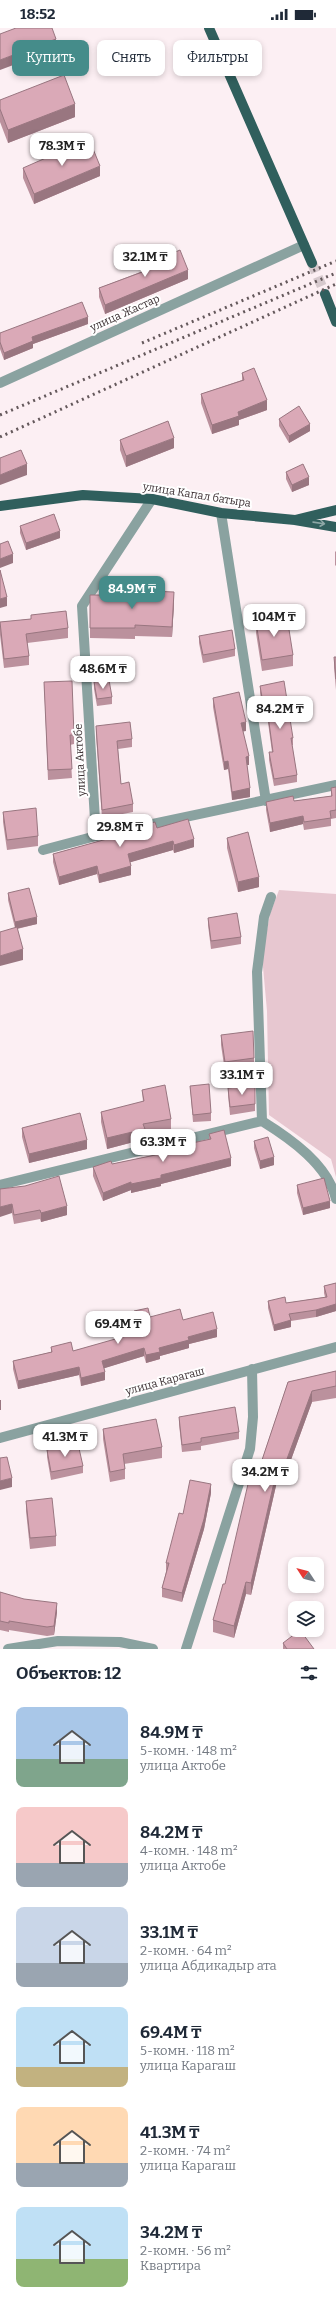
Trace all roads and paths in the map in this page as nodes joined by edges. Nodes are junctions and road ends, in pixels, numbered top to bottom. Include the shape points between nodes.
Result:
1 (209, 28) edge
2 (304, 245) junction
3 (312, 263) tunnel mouth
4 (325, 294) tunnel mouth
5 (336, 322) edge
6 (0, 382) edge
7 (152, 499) junction
8 (336, 504) edge
9 (0, 506) edge
10 (336, 510) edge
11 (325, 512) junction
12 (221, 513) junction
13 (295, 520) junction
14 (336, 527) edge
15 (336, 785) edge
16 (266, 802) junction
17 (96, 836) junction
18 (43, 850) dead end
19 (271, 897) dead end
20 (262, 1121) junction
21 (0, 1185) edge
22 (336, 1198) edge
23 (336, 1347) edge
24 (252, 1369) junction
25 (0, 1438) edge
26 (8, 1649) edge
27 (153, 1649) edge
28 (186, 1649) edge

1 - 2 main road
2 - 3 main road
2 - 6 street, улица Жастар
4 - 5 main road
7 - 9 main road, улица Капал батыра via 82,495
7 - 12 main road, улица Капал батыра
7 - 17 street, улица Актобе via 82,606
8 - 11 main road
10 - 11 main road, улица Капал батыра
11 - 13 main road, улица Капал батыра
12 - 13 main road, улица Капал батыра
12 - 16 street
13 -> 14 main road, улица Капал батыра
15 - 16 street
16 - 17 street
17 - 18 street
19 - 20 street via 264,917 257,972
20 - 21 street
20 - 22 street via 297,1146 313,1162 332,1184
23 - 24 street, улица Карагаш
24 - 25 street, улица Карагаш
24 - 28 street via 253,1418 250,1449
26 - 27 street via 58,1641 120,1642

